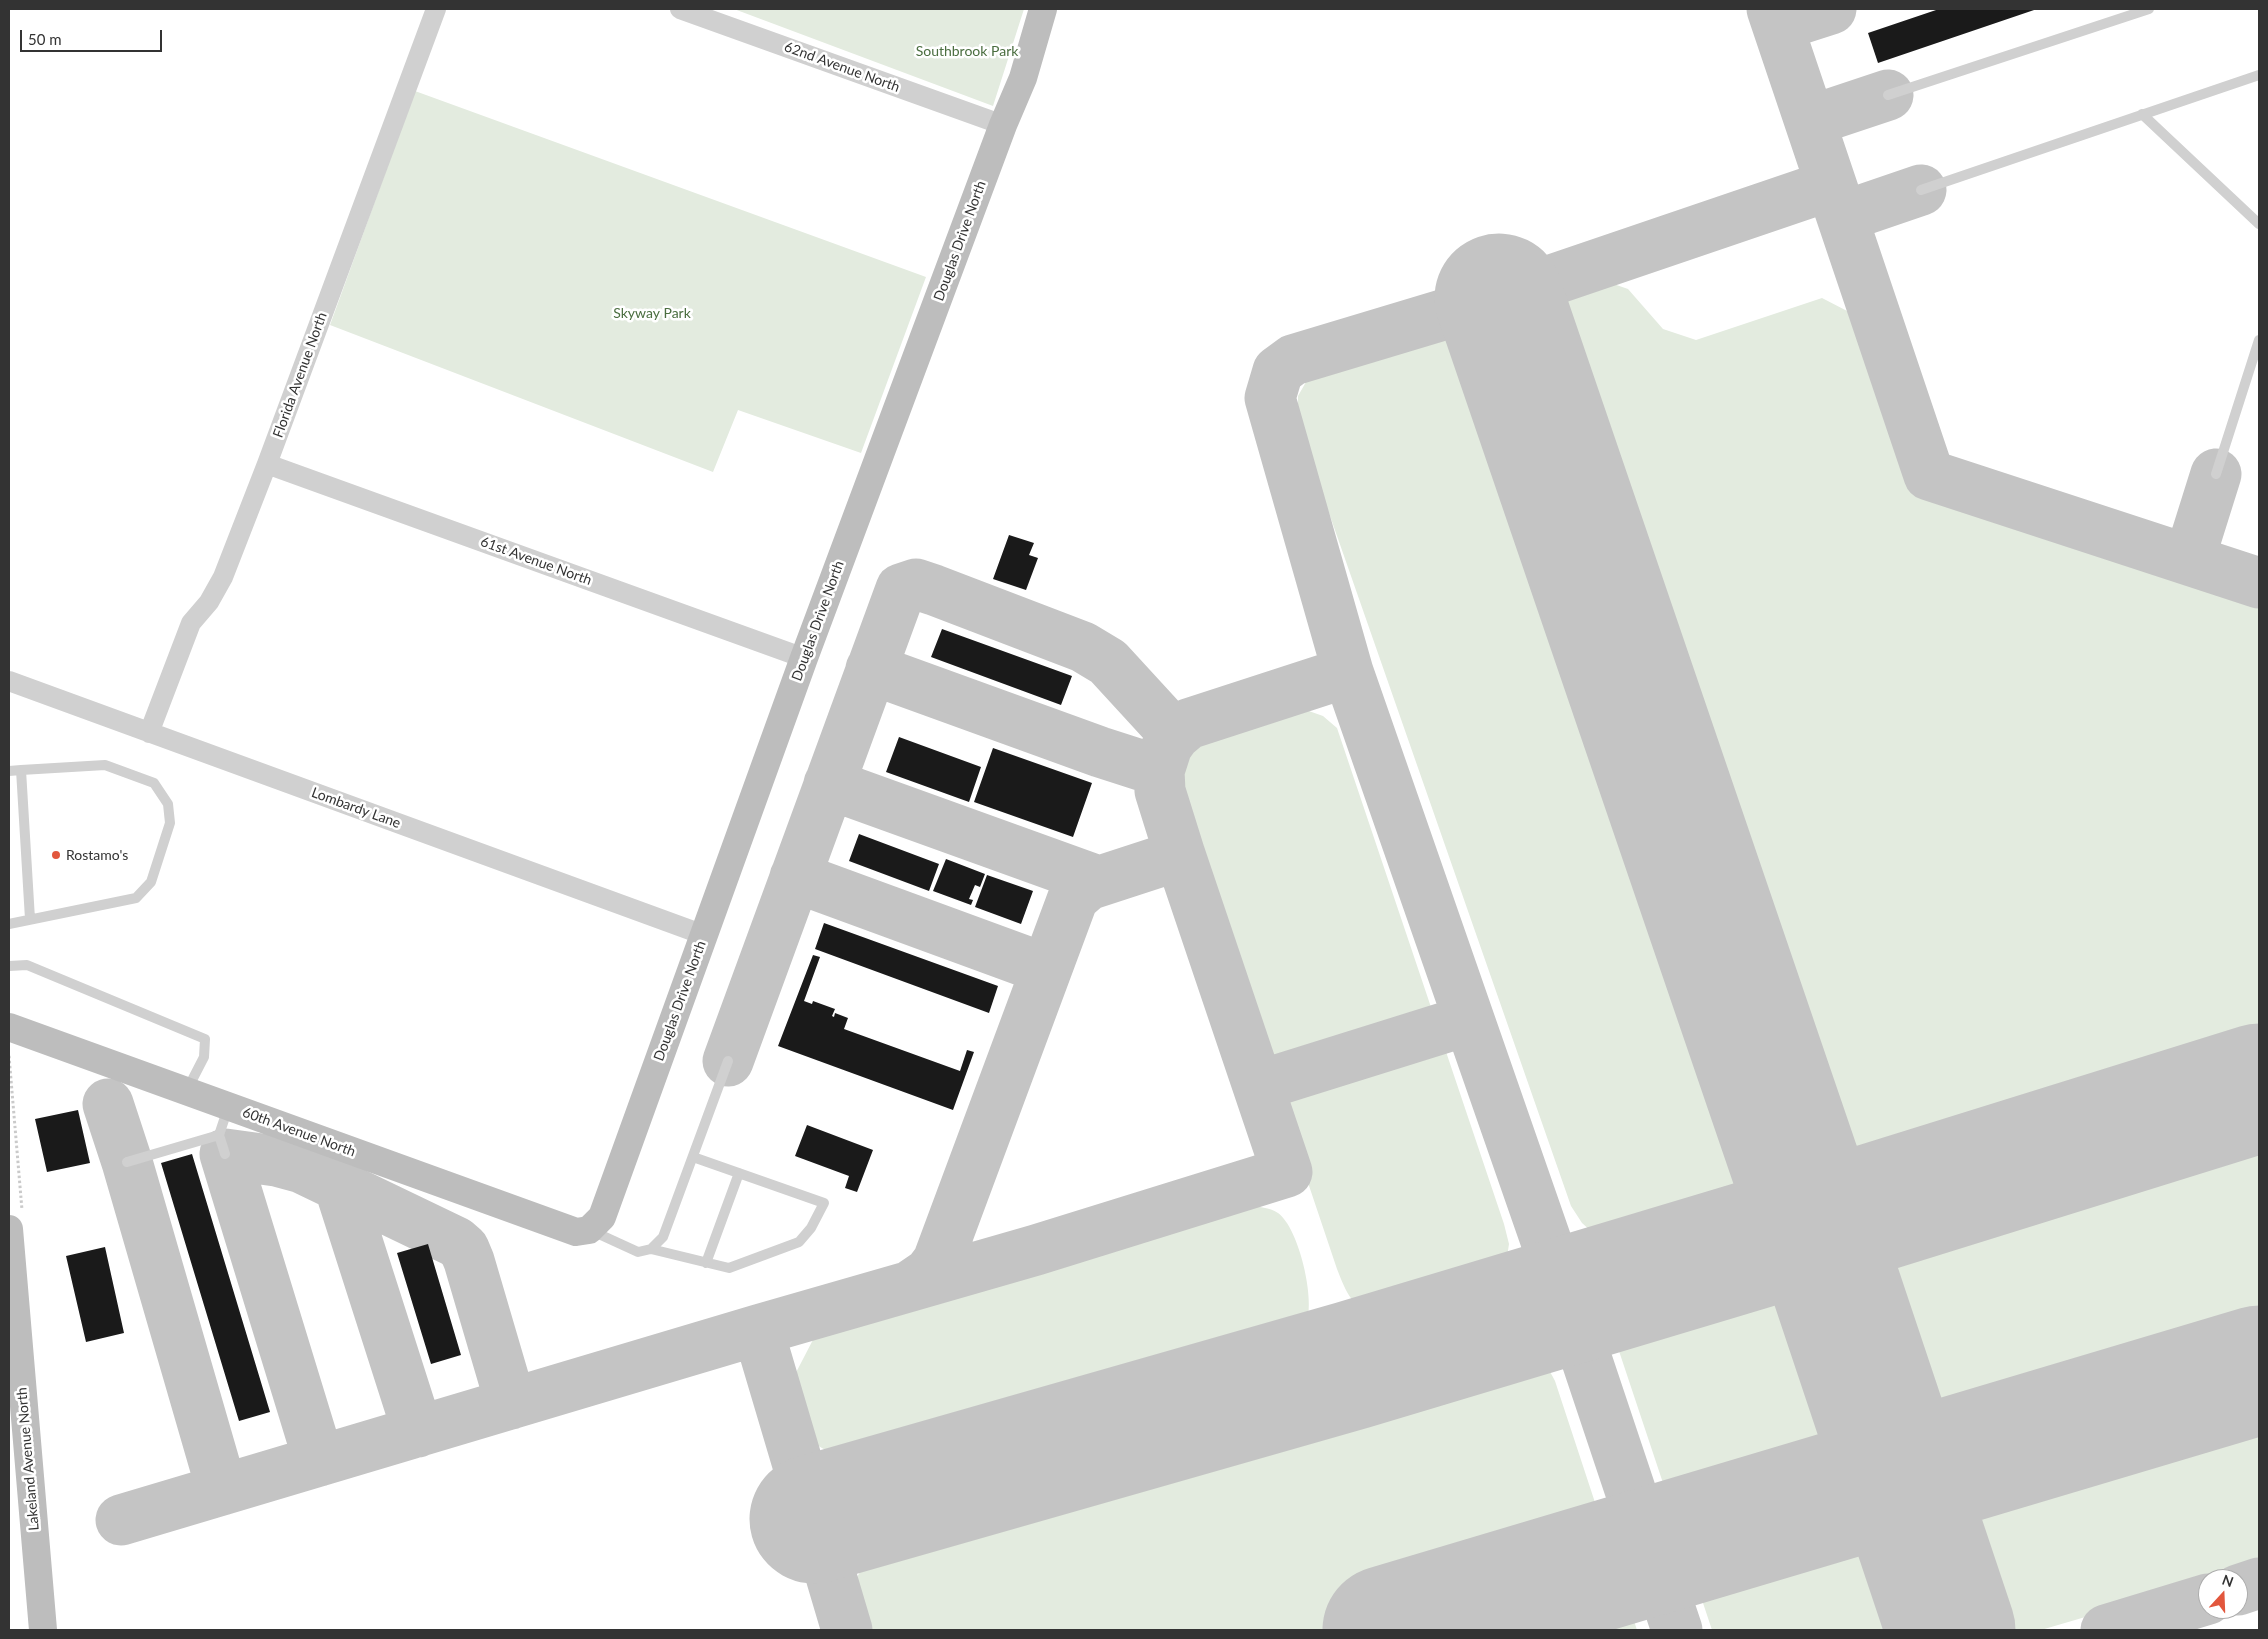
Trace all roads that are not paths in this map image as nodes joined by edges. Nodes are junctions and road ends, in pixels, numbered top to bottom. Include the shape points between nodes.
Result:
1 (436, 9) edge
2 (680, 9) edge
3 (1044, 9) edge
4 (2149, 9) edge
5 (2259, 75) edge
6 (1888, 95) dead end
7 (2142, 114) junction
8 (1003, 125) junction
9 (1921, 190) dead end
10 (2259, 224) edge
11 (2259, 340) edge
12 (267, 464) junction
13 (2216, 474) dead end
14 (804, 658) junction
15 (9, 681) edge
16 (149, 733) junction
17 (20, 770) junction
18 (9, 771) edge
19 (30, 919) junction
20 (9, 924) edge
21 (704, 935) junction
22 (9, 966) edge
23 (9, 1027) edge
24 (728, 1061) dead end
25 (186, 1092) junction
26 (228, 1107) junction
27 (219, 1135) junction
28 (225, 1154) dead end
29 (693, 1157) junction
30 (127, 1162) dead end
31 (739, 1173) junction
32 (9, 1229) edge
33 (589, 1230) junction
34 (651, 1249) junction
35 (706, 1263) junction
36 (43, 1630) edge

1 - 12 street, Florida Avenue North
2 - 8 street, 62nd Avenue North
3 - 8 street, Douglas Drive North via 1023,78
4 - 6 lane
5 - 7 lane
7 - 9 lane
7 - 10 lane
8 - 14 street, Douglas Drive North
11 - 13 lane
12 - 14 street, 61st Avenue North
12 - 16 street, Florida Avenue North via 223,577 191,623
14 - 21 street, Douglas Drive North
15 - 16 street, Lombardy Lane
16 - 21 street, Lombardy Lane
17 - 18 lane
17 - 19 lane
17 - 19 lane via 105,765 154,783 168,804 170,823 151,882 136,898
19 - 20 lane
21 - 33 street, Douglas Drive North via 602,1217
22 - 25 lane via 27,965 205,1039 204,1056
23 - 25 street, 60th Avenue North
24 - 29 lane
25 - 26 street, 60th Avenue North
26 - 27 lane
26 - 33 street, 60th Avenue North via 576,1232
27 - 28 lane
27 - 30 lane
29 - 31 lane
29 - 34 lane via 663,1238
31 - 35 lane
31 - 35 lane via 824,1203 800,1242 728,1268
32 - 36 street, Lakeland Avenue North
33 - 34 lane via 638,1252
34 - 35 lane

